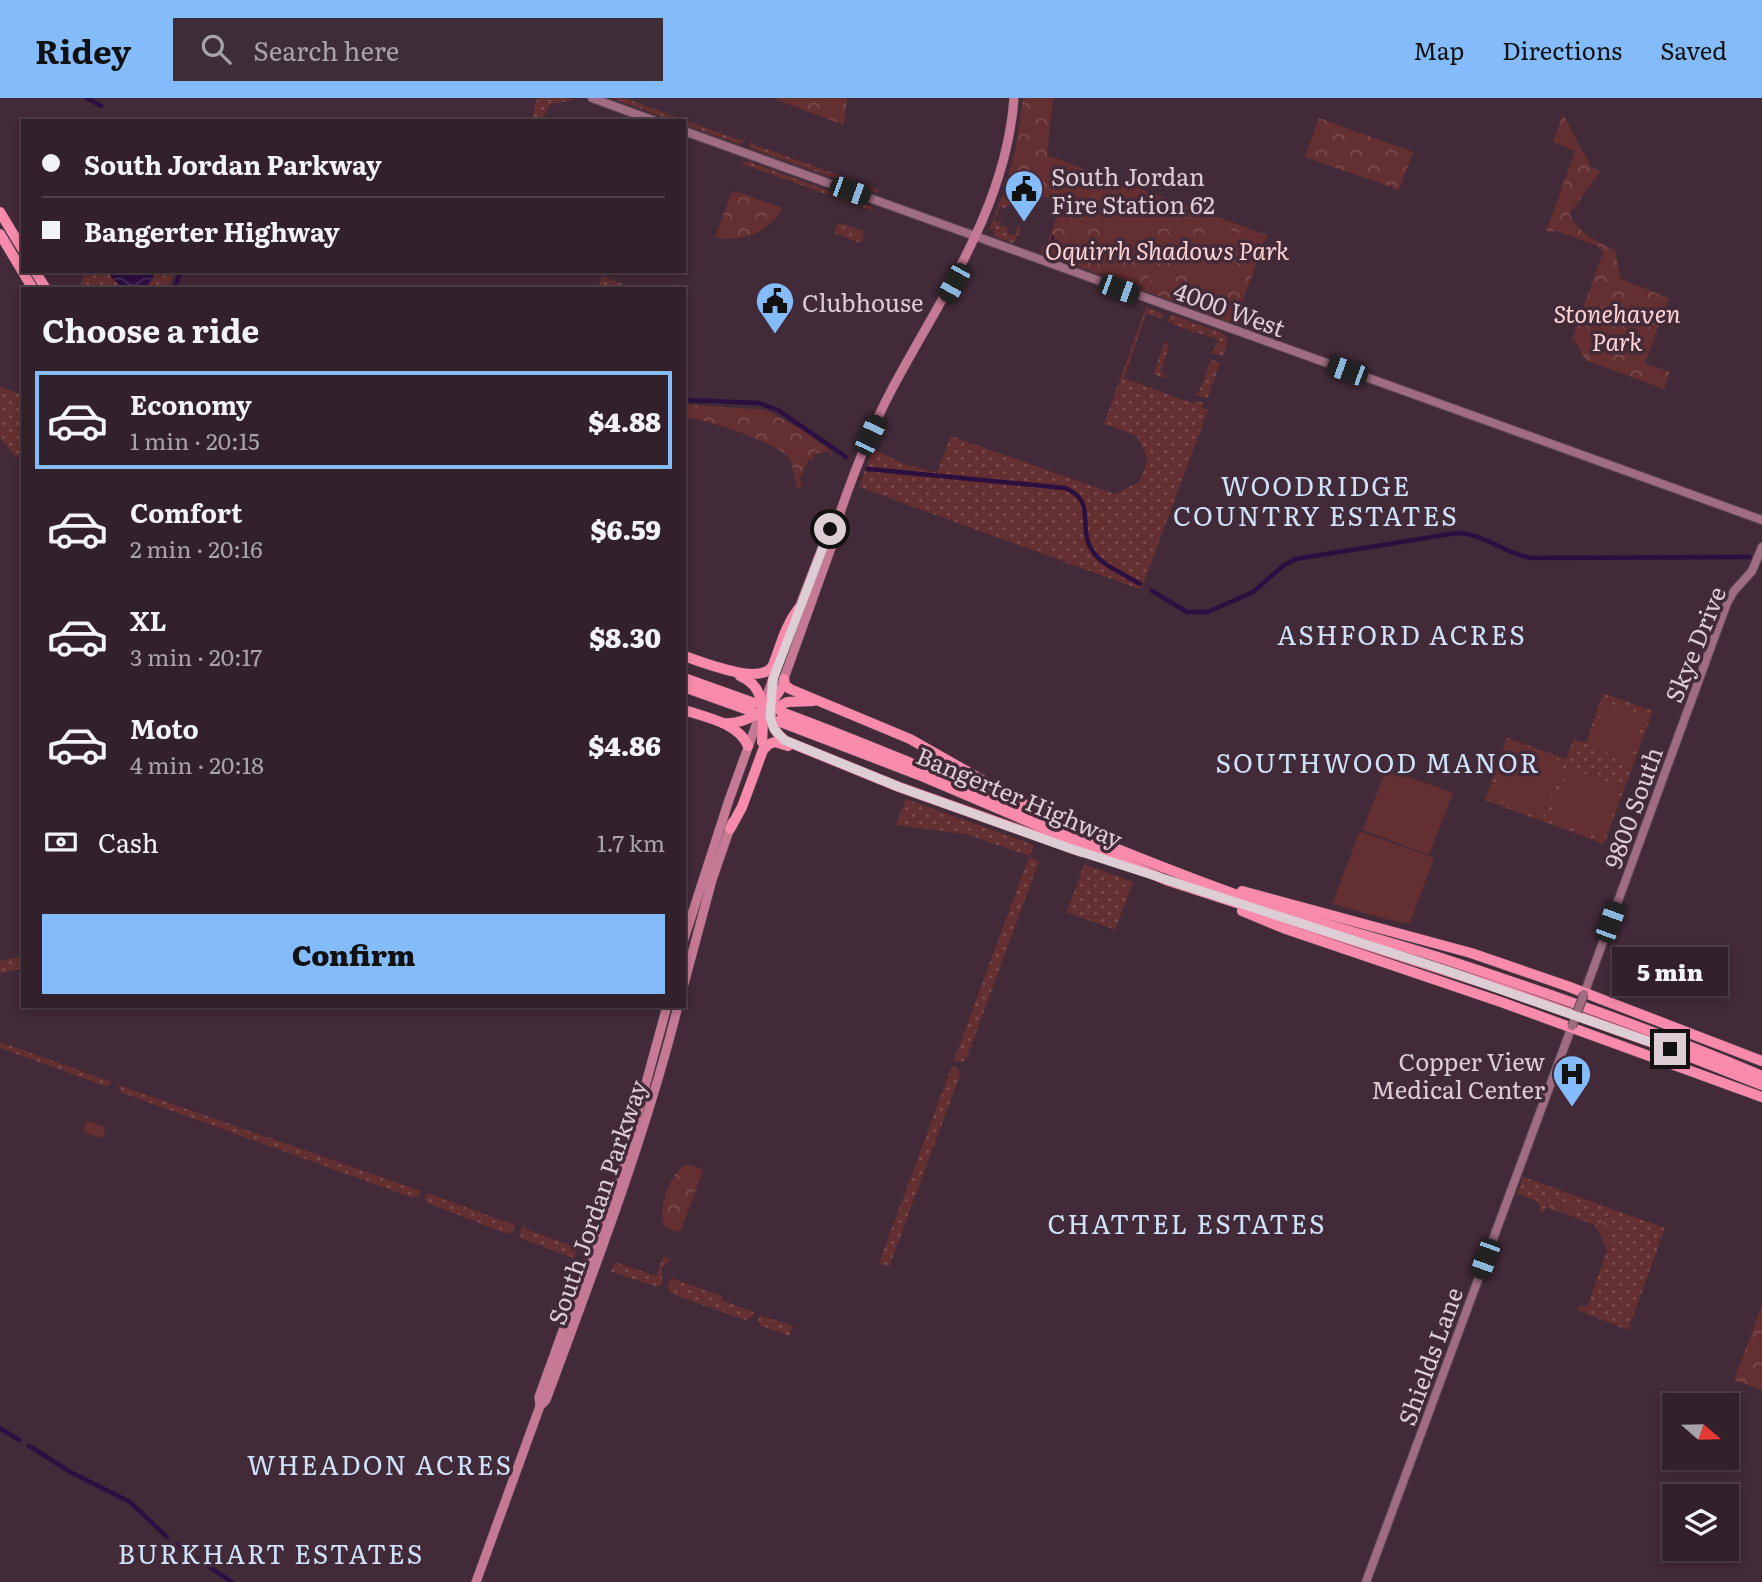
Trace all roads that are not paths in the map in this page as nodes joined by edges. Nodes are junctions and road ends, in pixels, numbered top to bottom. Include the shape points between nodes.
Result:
1 (592, 98) edge
2 (1014, 98) edge
3 (650, 119) edge
4 (686, 132) edge
5 (0, 212) edge
6 (0, 234) edge
7 (976, 237) junction
8 (21, 247) edge
9 (21, 269) edge
10 (840, 513) junction
11 (1762, 520) edge
12 (1762, 547) edge
13 (798, 609) junction
14 (686, 657) edge
15 (717, 666) junction
16 (686, 679) edge
17 (773, 679) joint
18 (784, 679) junction
19 (686, 688) edge
20 (780, 690) joint
21 (818, 702) junction
22 (686, 711) edge
23 (766, 712) junction
24 (1684, 720) joint
25 (719, 722) junction
26 (762, 742) joint
27 (748, 746) junction
28 (808, 751) junction
29 (730, 829) junction
30 (1141, 864) junction
31 (1191, 884) junction
32 (686, 933) edge
33 (686, 977) edge
34 (1584, 993) junction
35 (666, 1008) edge
36 (678, 1008) edge
37 (1572, 1027) junction
38 (1762, 1062) edge
39 (1762, 1076) edge
40 (1762, 1085) edge
41 (1762, 1097) edge
42 (540, 1406) junction
43 (477, 1582) edge
44 (1366, 1582) edge

1 - 3 main road
2 - 7 main road via 1002,170
4 - 7 main road, 4000 West
5 - 8 highway
6 - 9 highway
7 - 10 main road via 885,404
7 - 11 main road, 4000 West
10 - 13 main road via 834,517
10 - 18 main road
12 - 24 main road, Skye Drive via 1752,571 1729,599
13 - 15 highway via 768,671 752,675
13 - 17 main road
14 - 15 highway
15 - 23 highway via 751,682
16 - 23 highway, Bangerter Highway
17 - 23 highway
18 - 20 main road
18 - 21 highway via 788,688
19 - 23 highway, Bangerter Highway
20 - 23 highway
21 - 23 highway via 791,701
21 - 30 highway via 910,740
22 - 25 highway
23 - 25 highway via 743,721
23 - 26 highway
23 - 27 main road
23 - 28 highway via 778,735
23 - 30 highway, Bangerter Highway
24 - 34 main road, 9800 South
25 - 27 highway via 740,733
26 - 29 main road
27 - 32 main road
28 - 29 highway via 776,742 765,747
28 - 30 highway via 1069,848
29 - 33 main road
30 - 31 highway, Bangerter Highway
31 - 34 highway via 1452,947
31 - 37 highway via 1283,928
31 - 39 highway, Bangerter Highway via 1460,964
31 - 40 highway, Bangerter Highway via 1491,985
34 - 37 main road, 9800 South, bridge
34 - 38 highway
35 - 42 main road, South Jordan Parkway via 635,1128 539,1397
36 - 42 main road, South Jordan Parkway via 629,1174
37 - 41 highway
37 - 44 main road, Shields Lane
42 - 43 main road, South Jordan Parkway

